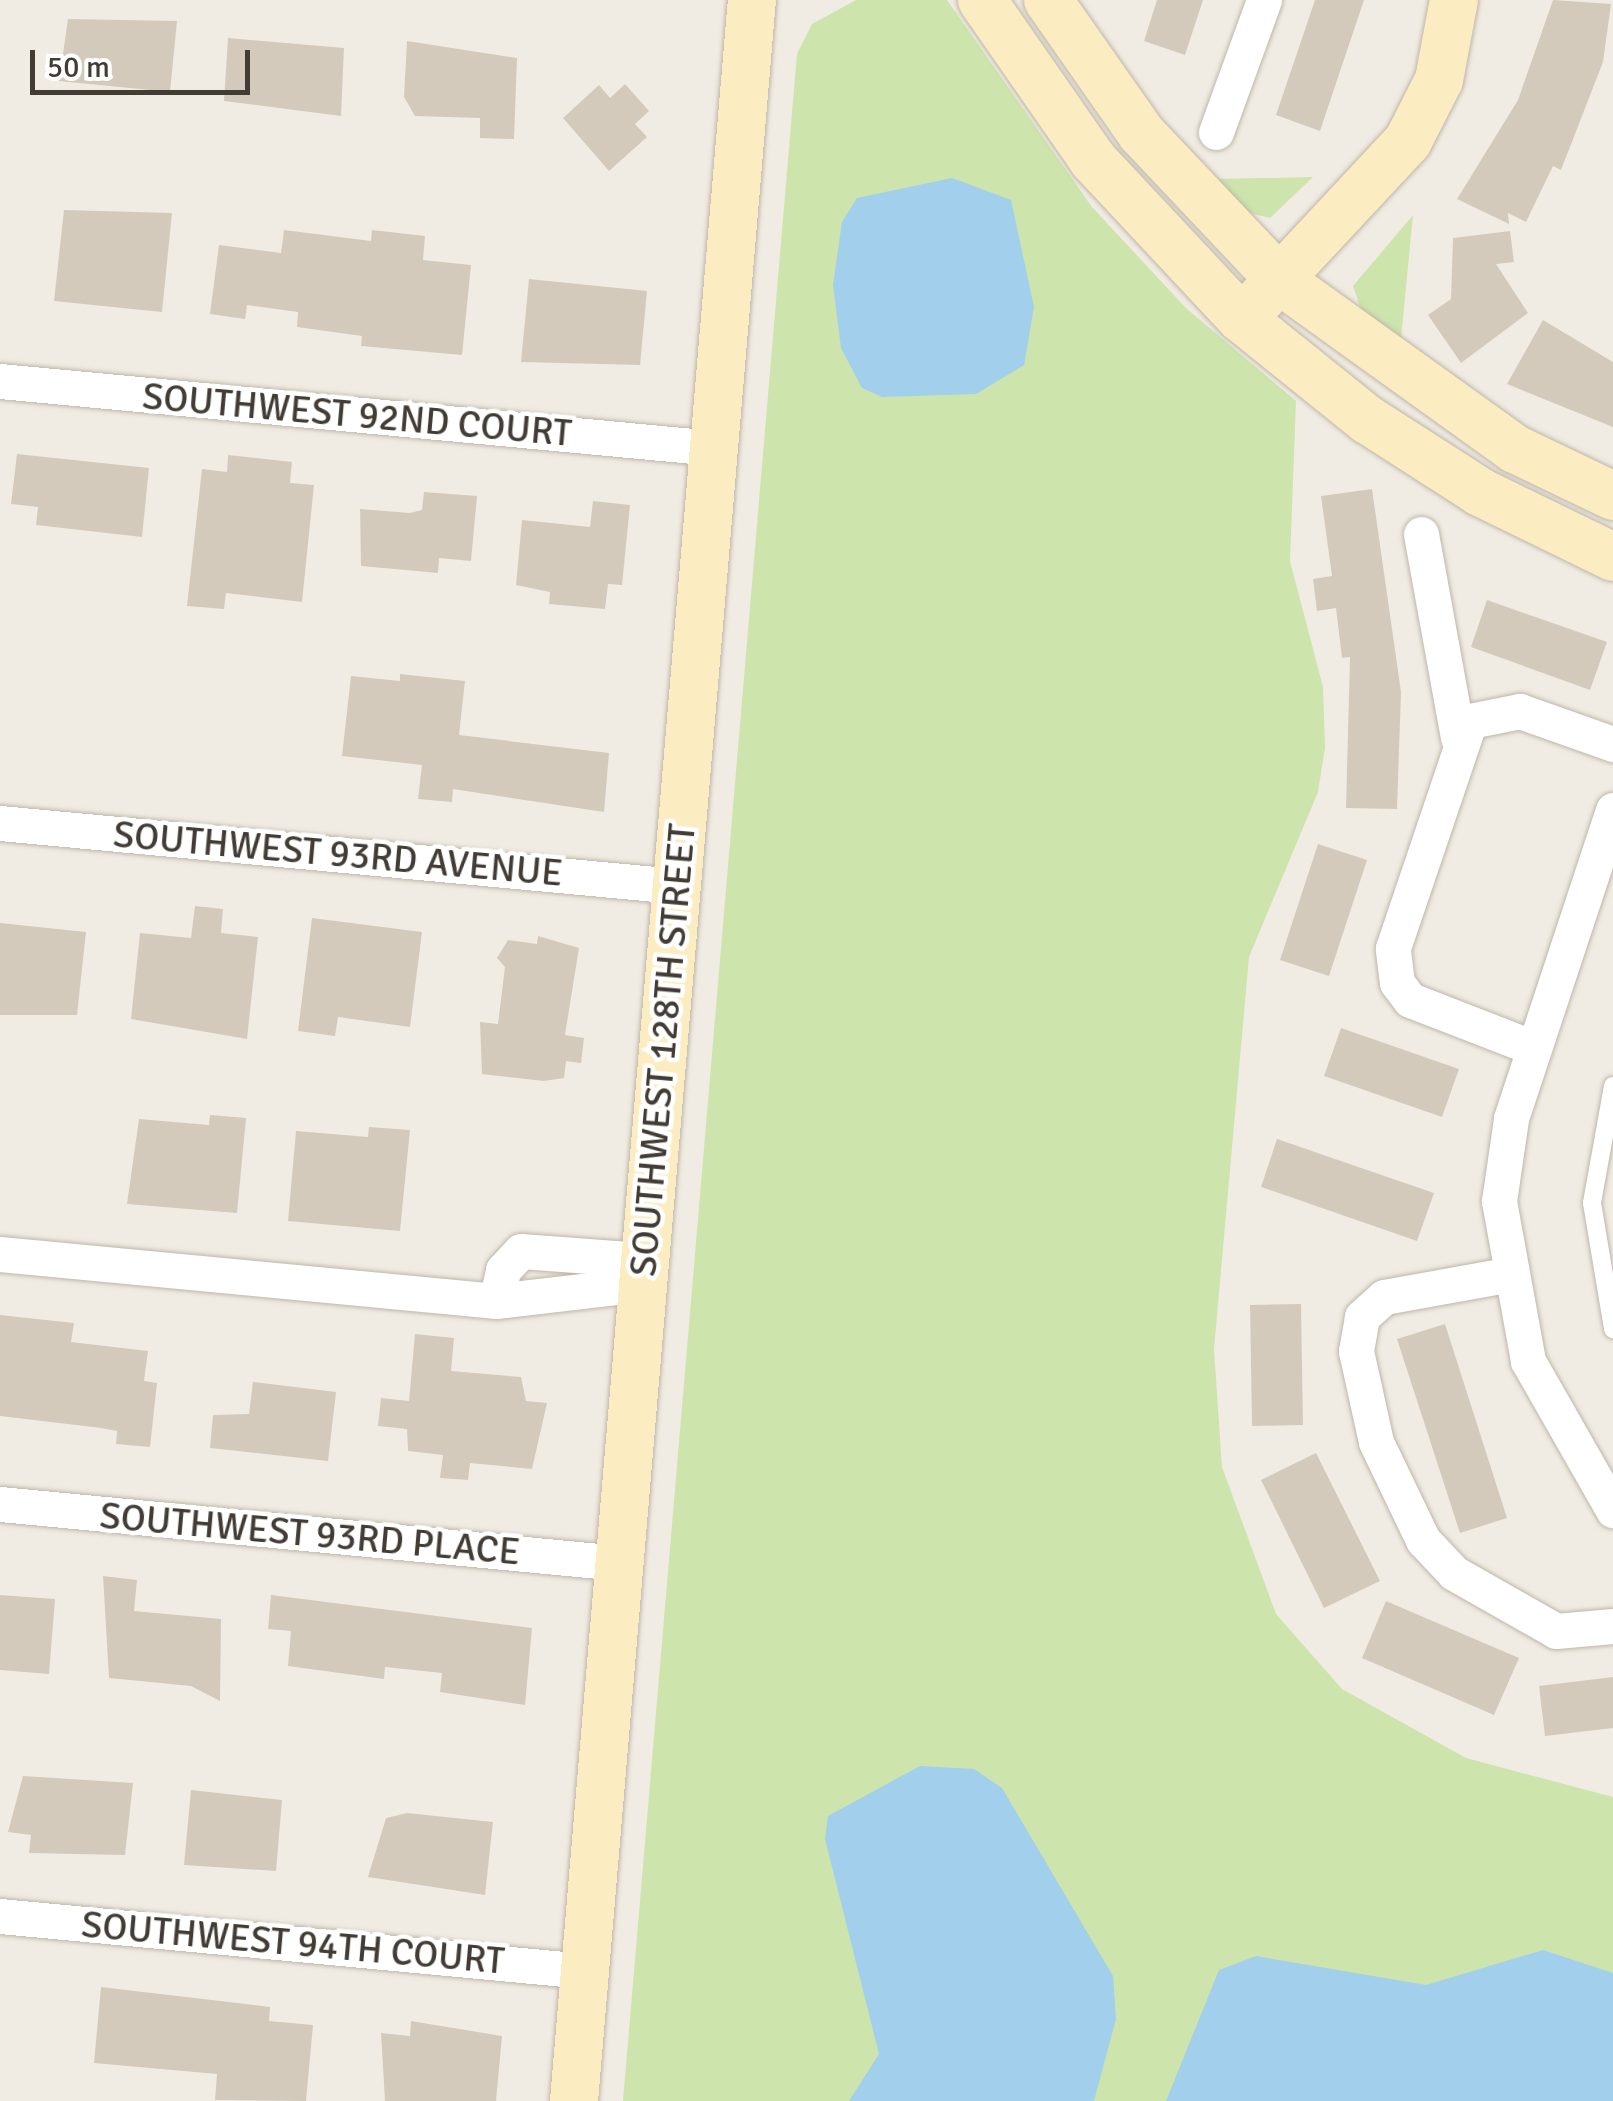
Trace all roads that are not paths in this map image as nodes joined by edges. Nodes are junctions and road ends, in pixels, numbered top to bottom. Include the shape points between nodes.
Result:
1 (752, 0) edge
2 (982, 0) edge
3 (1048, 0) edge
4 (1264, 0) edge
5 (1454, 0) edge
6 (1216, 132) dead end
7 (1281, 281) junction
8 (1242, 318) junction
9 (0, 381) edge
10 (714, 448) junction
11 (1613, 496) edge
12 (1421, 534) dead end
13 (1613, 557) edge
14 (1458, 738) junction
15 (1613, 744) edge
16 (1613, 810) edge
17 (0, 823) edge
18 (677, 886) junction
19 (1534, 1048) junction
20 (1613, 1086) edge
21 (0, 1254) edge
22 (644, 1272) junction
23 (1506, 1275) junction
24 (496, 1301) junction
25 (1613, 1329) edge
26 (0, 1504) edge
27 (1613, 1510) edge
28 (619, 1563) junction
29 (1613, 1626) edge
30 (0, 1916) edge
31 (586, 1971) junction
32 (574, 2101) edge

1 - 10 street, SOUTHWEST 128TH STREET
2 - 8 street via 1092,160
3 - 7 street via 1141,133
4 - 6 street
5 - 7 street via 1440,80 1408,141
7 - 8 street
7 - 11 street via 1484,428
8 - 13 street via 1400,440
9 - 10 street, SOUTHWEST 92ND COURT
10 - 18 street, SOUTHWEST 128TH STREET
12 - 14 street
14 - 15 street via 1470,720 1502,709
14 - 19 street via 1393,948 1397,983 1424,1010
16 - 19 street
17 - 18 street, SOUTHWEST 93RD AVENUE
18 - 22 street, SOUTHWEST 128TH STREET
19 - 23 street via 1504,1159
20 - 25 lane via 1592,1202
21 - 24 street
22 - 24 street
22 - 24 street via 521,1250 502,1270
22 - 28 street, SOUTHWEST 128TH STREET
23 - 27 street via 1540,1391
23 - 29 street via 1384,1296 1362,1316 1356,1351 1376,1442 1423,1540 1454,1573 1556,1631
26 - 28 street, SOUTHWEST 93RD PLACE
28 - 31 street, SOUTHWEST 128TH STREET
30 - 31 street, SOUTHWEST 94TH COURT
31 - 32 street, SOUTHWEST 128TH STREET

